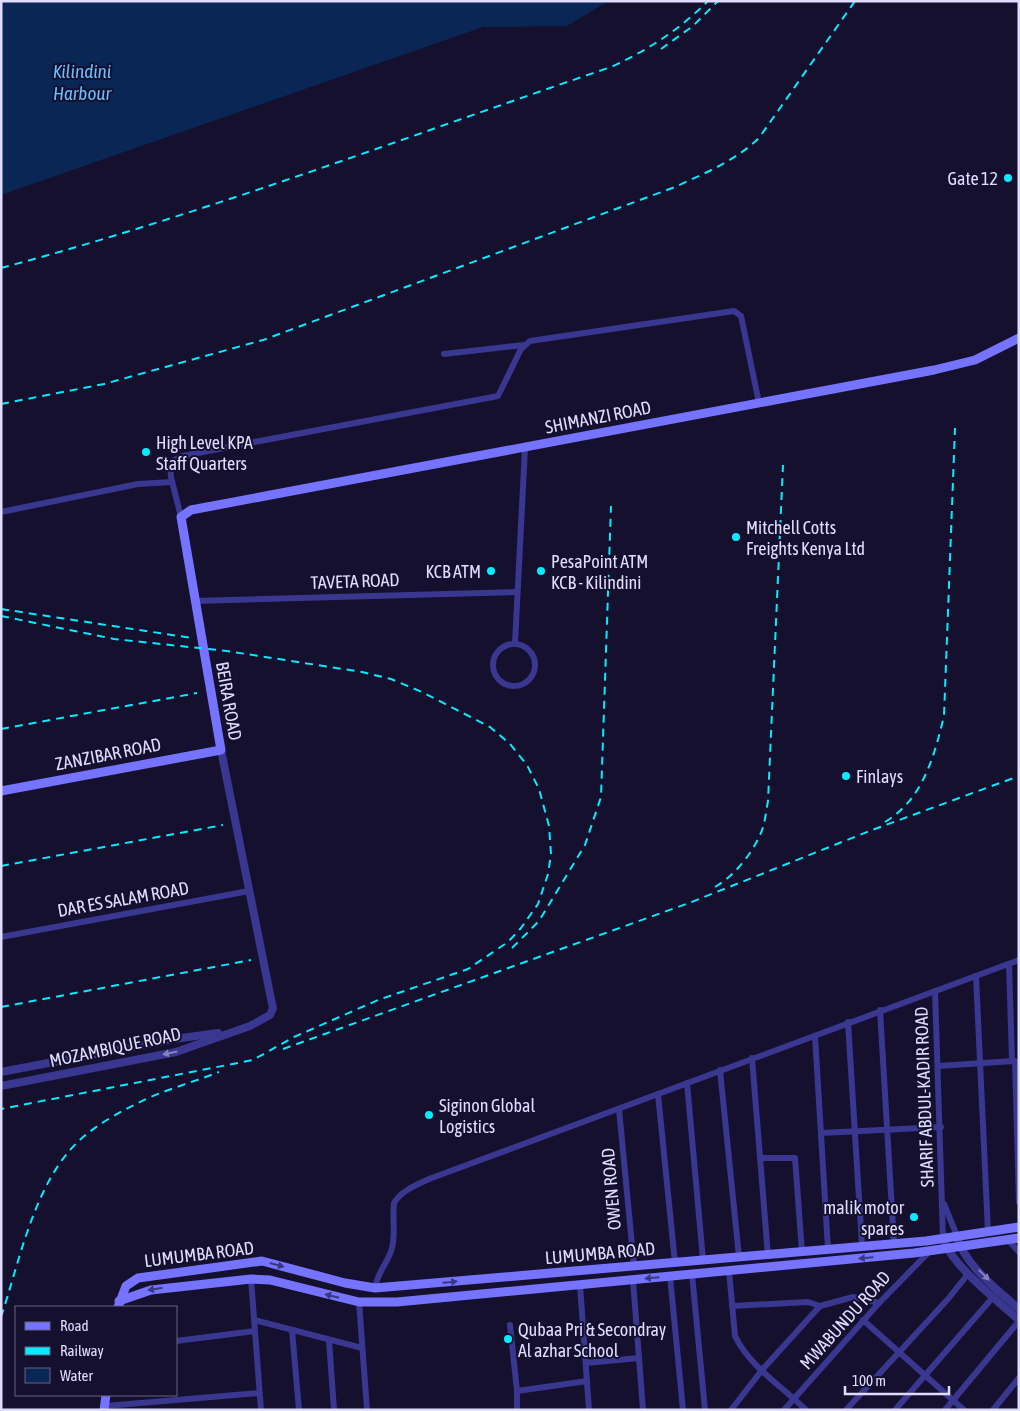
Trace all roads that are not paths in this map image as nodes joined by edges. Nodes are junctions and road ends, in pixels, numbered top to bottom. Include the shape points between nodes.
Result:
1 (1019, 338) edge
2 (524, 345) junction
3 (444, 354) dead end
4 (759, 403) junction
5 (525, 448) junction
6 (172, 482) junction
7 (1, 512) edge
8 (181, 516) junction
9 (516, 592) junction
10 (195, 601) junction
11 (515, 643) junction
12 (221, 750) junction
13 (1, 791) edge
14 (249, 891) junction
15 (1, 937) edge
16 (1019, 960) edge
17 (1010, 964) junction
18 (976, 976) junction
19 (935, 991) junction
20 (880, 1010) junction
21 (848, 1022) junction
22 (233, 1032) junction
23 (815, 1036) junction
24 (752, 1058) junction
25 (1015, 1061) edge
26 (979, 1063) junction
27 (938, 1066) junction
28 (720, 1070) junction
29 (1, 1072) edge
30 (687, 1083) junction
31 (1, 1086) edge
32 (658, 1094) junction
33 (619, 1108) junction
34 (941, 1127) junction
35 (887, 1129) junction
36 (854, 1131) junction
37 (821, 1133) junction
38 (760, 1158) junction
39 (1019, 1202) edge
40 (944, 1203) junction
41 (1019, 1227) edge
42 (988, 1232) junction
43 (957, 1236) junction
44 (943, 1238) junction
45 (1019, 1238) edge
46 (1008, 1240) junction
47 (894, 1244) junction
48 (862, 1246) junction
49 (960, 1247) junction
50 (946, 1249) junction
51 (828, 1250) junction
52 (930, 1251) junction
53 (802, 1252) junction
54 (1019, 1252) edge
55 (768, 1256) junction
56 (738, 1257) junction
57 (703, 1260) junction
58 (675, 1263) junction
59 (634, 1266) junction
60 (598, 1270) junction
61 (729, 1271) junction
62 (177, 1273) junction
63 (692, 1274) junction
64 (968, 1274) junction
65 (670, 1276) junction
66 (251, 1279) junction
67 (633, 1280) junction
68 (599, 1283) junction
69 (580, 1285) junction
70 (178, 1286) junction
71 (375, 1288) junction
72 (994, 1296) junction
73 (359, 1302) junction
74 (879, 1302) junction
75 (118, 1304) edge
76 (732, 1306) junction
77 (820, 1306) junction
78 (1019, 1310) edge
79 (254, 1320) junction
80 (863, 1320) junction
81 (1019, 1320) edge
82 (510, 1325) dead end
83 (292, 1330) junction
84 (255, 1331) junction
85 (330, 1340) junction
86 (178, 1341) edge
87 (362, 1348) junction
88 (899, 1352) junction
89 (639, 1358) junction
90 (586, 1363) junction
91 (762, 1370) junction
92 (925, 1376) junction
93 (1019, 1378) edge
94 (587, 1381) junction
95 (517, 1391) junction
96 (259, 1393) junction
97 (795, 1398) junction
98 (953, 1400) junction
99 (104, 1408) edge
100 (261, 1410) edge
101 (298, 1410) edge
102 (334, 1410) edge
103 (367, 1410) edge
104 (517, 1410) edge
105 (589, 1410) edge
106 (642, 1410) edge
107 (683, 1410) edge
108 (705, 1410) edge
109 (731, 1410) edge
110 (784, 1410) edge
111 (806, 1410) edge
112 (846, 1410) edge
113 (894, 1410) edge
114 (945, 1410) edge
115 (964, 1410) edge
116 (993, 1410) edge

1 - 4 main road, SHIMANZI ROAD via 959,365
2 - 3 street
2 - 4 street via 530,341 734,311 741,316
2 - 6 street via 498,396 183,456 170,462
4 - 5 main road, SHIMANZI ROAD
5 - 8 main road, SHIMANZI ROAD via 191,510
5 - 9 street
6 - 7 street via 138,484
6 - 8 street
8 - 10 main road, BEIRA ROAD
9 - 10 street, TAVETA ROAD
9 - 11 street
10 - 12 main road, BEIRA ROAD
11 - 11 street via 528,648 535,660 529,680 517,686 503,683 493,665 497,652
12 - 13 main road, ZANZIBAR ROAD
12 - 14 street, BEIRA ROAD
14 - 15 street, DAR ES SALAM ROAD
14 - 22 street, MOZAMBIQUE ROAD via 272,1008 267,1018
16 - 17 street
17 - 18 street
17 - 25 street
18 - 19 street
18 - 26 street
19 - 20 street
19 - 27 street, SHARIF ABDUL-KADIR ROAD
20 - 21 street
20 - 35 street
21 - 23 street
21 - 36 street
22 - 29 street, MOZAMBIQUE ROAD via 174,1038
22 -> 31 street, MOZAMBIQUE ROAD via 176,1052
23 - 24 street
23 - 37 street
24 - 28 street
24 - 38 street
25 - 26 street
25 - 39 street
26 - 27 street
26 - 42 street
27 - 34 street, SHARIF ABDUL-KADIR ROAD
28 - 30 street
28 - 56 street
30 - 32 street
30 - 57 street
32 - 33 street
32 - 58 street
33 - 59 street, OWEN ROAD
33 - 71 street via 429,1179 403,1193 394,1203 392,1248 378,1274
34 - 35 street
34 - 40 street, SHARIF ABDUL-KADIR ROAD
35 - 36 street
35 - 47 street
36 - 37 street
36 - 48 street
37 - 51 street
38 - 53 street via 795,1158
38 - 55 street
40 - 43 street, SHARIF ABDUL-KADIR ROAD
40 - 44 street, SHARIF ABDUL-KADIR ROAD
41 - 42 main road, LUMUMBA ROAD
42 - 43 main road, LUMUMBA ROAD
43 - 44 main road, LUMUMBA ROAD
43 - 49 street
44 - 47 main road, LUMUMBA ROAD
44 - 50 street
45 - 46 main road, LUMUMBA ROAD
46 - 49 main road, LUMUMBA ROAD
46 - 54 street
47 - 48 main road, LUMUMBA ROAD
48 - 51 main road, LUMUMBA ROAD
49 - 50 main road, LUMUMBA ROAD
49 -> 78 street
50 - 52 main road, LUMUMBA ROAD
50 - 64 street
51 - 53 main road, LUMUMBA ROAD
52 -> 61 main road, LUMUMBA ROAD
52 - 74 street, MWABUNDU ROAD
53 - 55 main road, LUMUMBA ROAD
55 - 56 main road, LUMUMBA ROAD
56 - 57 main road, LUMUMBA ROAD
57 - 58 main road, LUMUMBA ROAD
58 - 59 main road, LUMUMBA ROAD
59 - 60 main road, LUMUMBA ROAD
60 - 68 main road
71 -> 60 main road, LUMUMBA ROAD
61 - 63 main road, LUMUMBA ROAD
61 - 76 street
62 - 70 street
62 -> 71 main road, LUMUMBA ROAD via 262,1262 345,1284
62 - 75 main road, LUMUMBA ROAD via 131,1281
63 - 65 main road, LUMUMBA ROAD
63 - 108 street
64 - 72 street
64 - 88 street
65 -> 67 main road, LUMUMBA ROAD
65 - 107 street
66 - 70 main road, LUMUMBA ROAD
73 -> 66 main road, LUMUMBA ROAD via 270,1280
66 - 79 street
67 - 68 main road, LUMUMBA ROAD
67 - 89 street
68 - 69 main road, LUMUMBA ROAD
69 - 73 main road, LUMUMBA ROAD via 397,1302
69 - 90 street
70 -> 75 main road, LUMUMBA ROAD via 141,1292
72 - 81 street
72 - 92 street
73 - 87 street
74 - 77 street via 853,1297
74 - 80 street, MWABUNDU ROAD
76 - 77 street via 808,1302
76 - 91 street via 735,1336 746,1355
77 - 91 street
79 - 83 street
79 - 84 street
80 - 88 street
80 - 97 street, MWABUNDU ROAD
81 - 98 street
82 - 95 street
83 - 85 street
83 - 101 street
84 - 86 street
84 - 96 street
85 - 87 street
85 - 102 street
87 - 103 street
88 - 92 street
88 - 112 street
89 - 90 street
89 - 106 street
90 - 94 street
91 - 97 street
91 - 109 street
92 - 98 street
92 - 113 street
93 - 116 street
94 - 95 street
94 - 105 street
95 - 104 street
96 - 99 street
96 - 100 street
97 - 110 street, MWABUNDU ROAD
97 - 111 street
98 - 114 street
98 - 115 street

